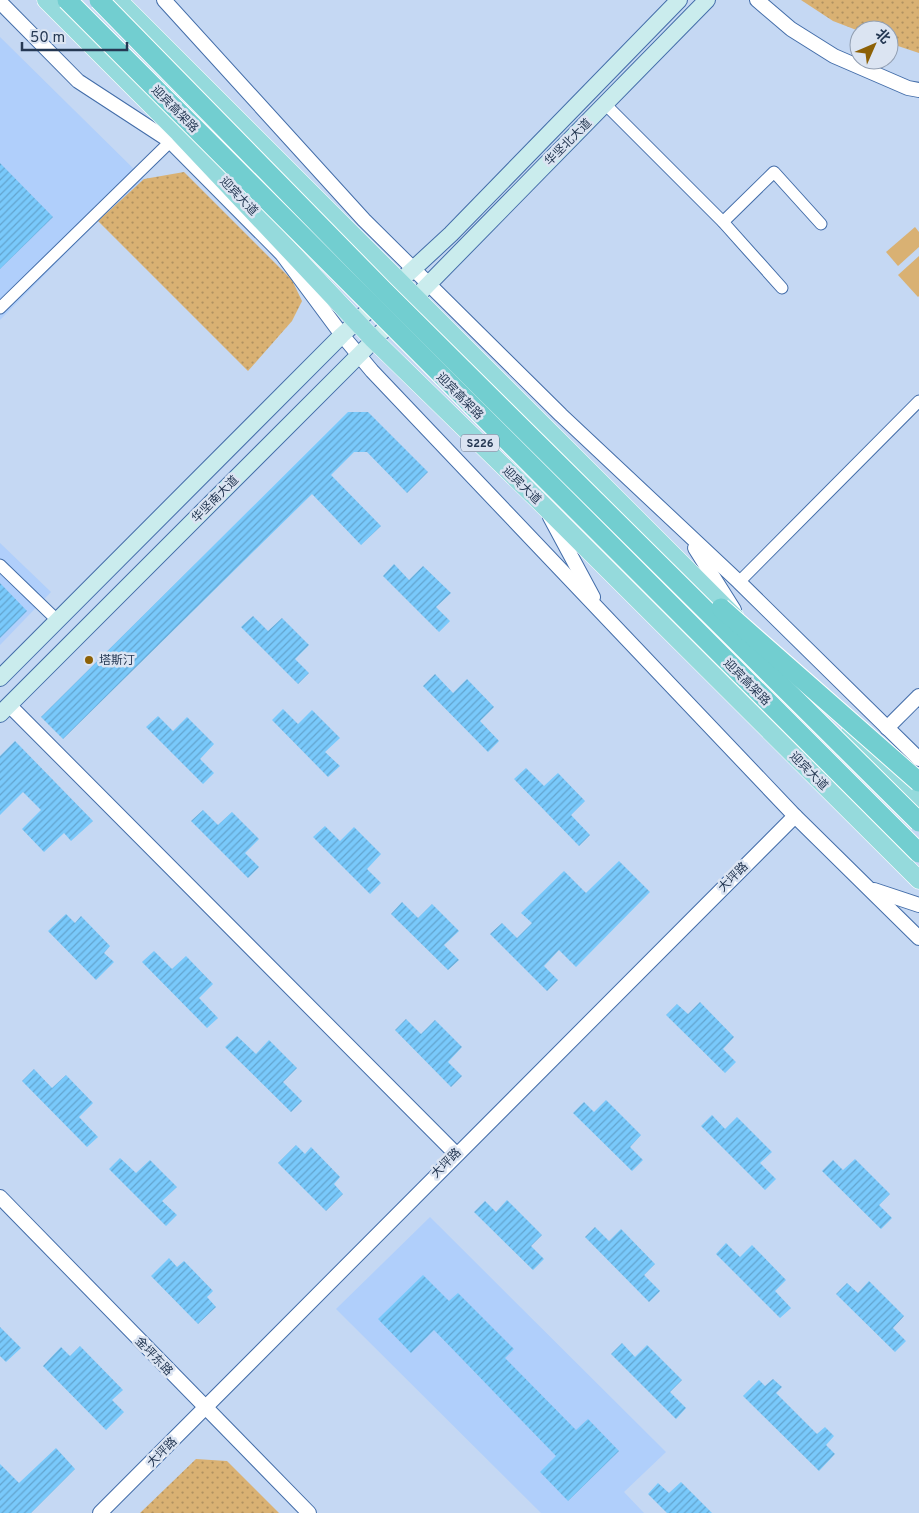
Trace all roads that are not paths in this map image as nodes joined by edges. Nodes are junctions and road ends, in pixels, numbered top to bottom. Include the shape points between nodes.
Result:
1 (46, 0) edge
2 (67, 0) edge
3 (98, 0) edge
4 (118, 0) edge
5 (164, 0) edge
6 (679, 0) edge
7 (707, 0) edge
8 (757, 0) edge
9 (0, 2) edge
10 (919, 90) edge
11 (605, 104) junction
12 (175, 137) junction
13 (723, 222) junction
14 (821, 224) dead end
15 (413, 268) junction
16 (399, 281) junction
17 (429, 283) junction
18 (782, 288) dead end
19 (416, 297) junction
20 (0, 308) edge
21 (356, 321) junction
22 (342, 334) junction
23 (374, 340) junction
24 (360, 354) junction
25 (919, 401) edge
26 (582, 488) junction
27 (543, 505) junction
28 (685, 532) junction
29 (0, 565) edge
30 (739, 582) junction
31 (601, 613) junction
32 (58, 621) junction
33 (745, 627) junction
34 (0, 678) edge
35 (919, 696) edge
36 (5, 710) edge
37 (887, 728) junction
38 (919, 759) edge
39 (919, 782) edge
40 (919, 801) edge
41 (795, 816) junction
42 (919, 822) edge
43 (919, 854) edge
44 (919, 880) edge
45 (871, 889) junction
46 (919, 905) edge
47 (919, 938) edge
48 (456, 1154) junction
49 (0, 1197) edge
50 (206, 1409) junction
51 (100, 1513) edge
52 (309, 1513) edge

1 - 12 main road, 迎宾大道 / S226
2 - 43 highway, 迎宾高架路, bridge
3 - 26 highway, 迎宾高架路, bridge
4 - 16 main road
5 - 15 street via 364,220
6 - 15 main road, 华坚北大道 via 522,162
7 - 11 main road, 华坚北大道
8 - 10 street via 791,29 834,56
9 - 12 street via 78,81
11 - 13 street
11 - 17 main road, 华坚北大道
12 - 20 street
12 - 21 main road, 迎宾大道 / S226
12 - 22 street via 282,254
13 - 14 street via 774,172
13 - 18 street
15 - 16 main road
15 - 17 street
16 - 19 main road
16 - 21 main road
17 - 19 main road, 华坚南大道
17 - 28 street via 553,408
19 - 23 main road, 华坚南大道
19 - 33 main road
21 - 22 main road
21 - 23 main road, 迎宾大道 / S226
22 - 24 street
22 - 32 main road
23 - 24 main road, 华坚南大道
23 - 27 main road, 迎宾大道 / S226
24 - 31 street via 372,371
24 - 36 main road, 华坚南大道
25 - 30 street
26 - 39 highway, bridge
26 - 42 highway, 迎宾高架路, bridge
27 - 31 street
27 - 44 main road, 迎宾大道 / S226
28 - 30 street
28 - 33 street
29 - 32 street
30 - 37 street
31 - 41 street
32 - 34 main road
33 - 40 main road
35 - 37 street
36 - 48 street
37 - 38 street
41 - 45 street
41 - 48 street, 大坪路
45 - 46 street
45 - 47 street
48 - 50 street, 大坪路
49 - 50 street, 金坪东路
50 - 51 street, 大坪路
50 - 52 street, 金坪东路

